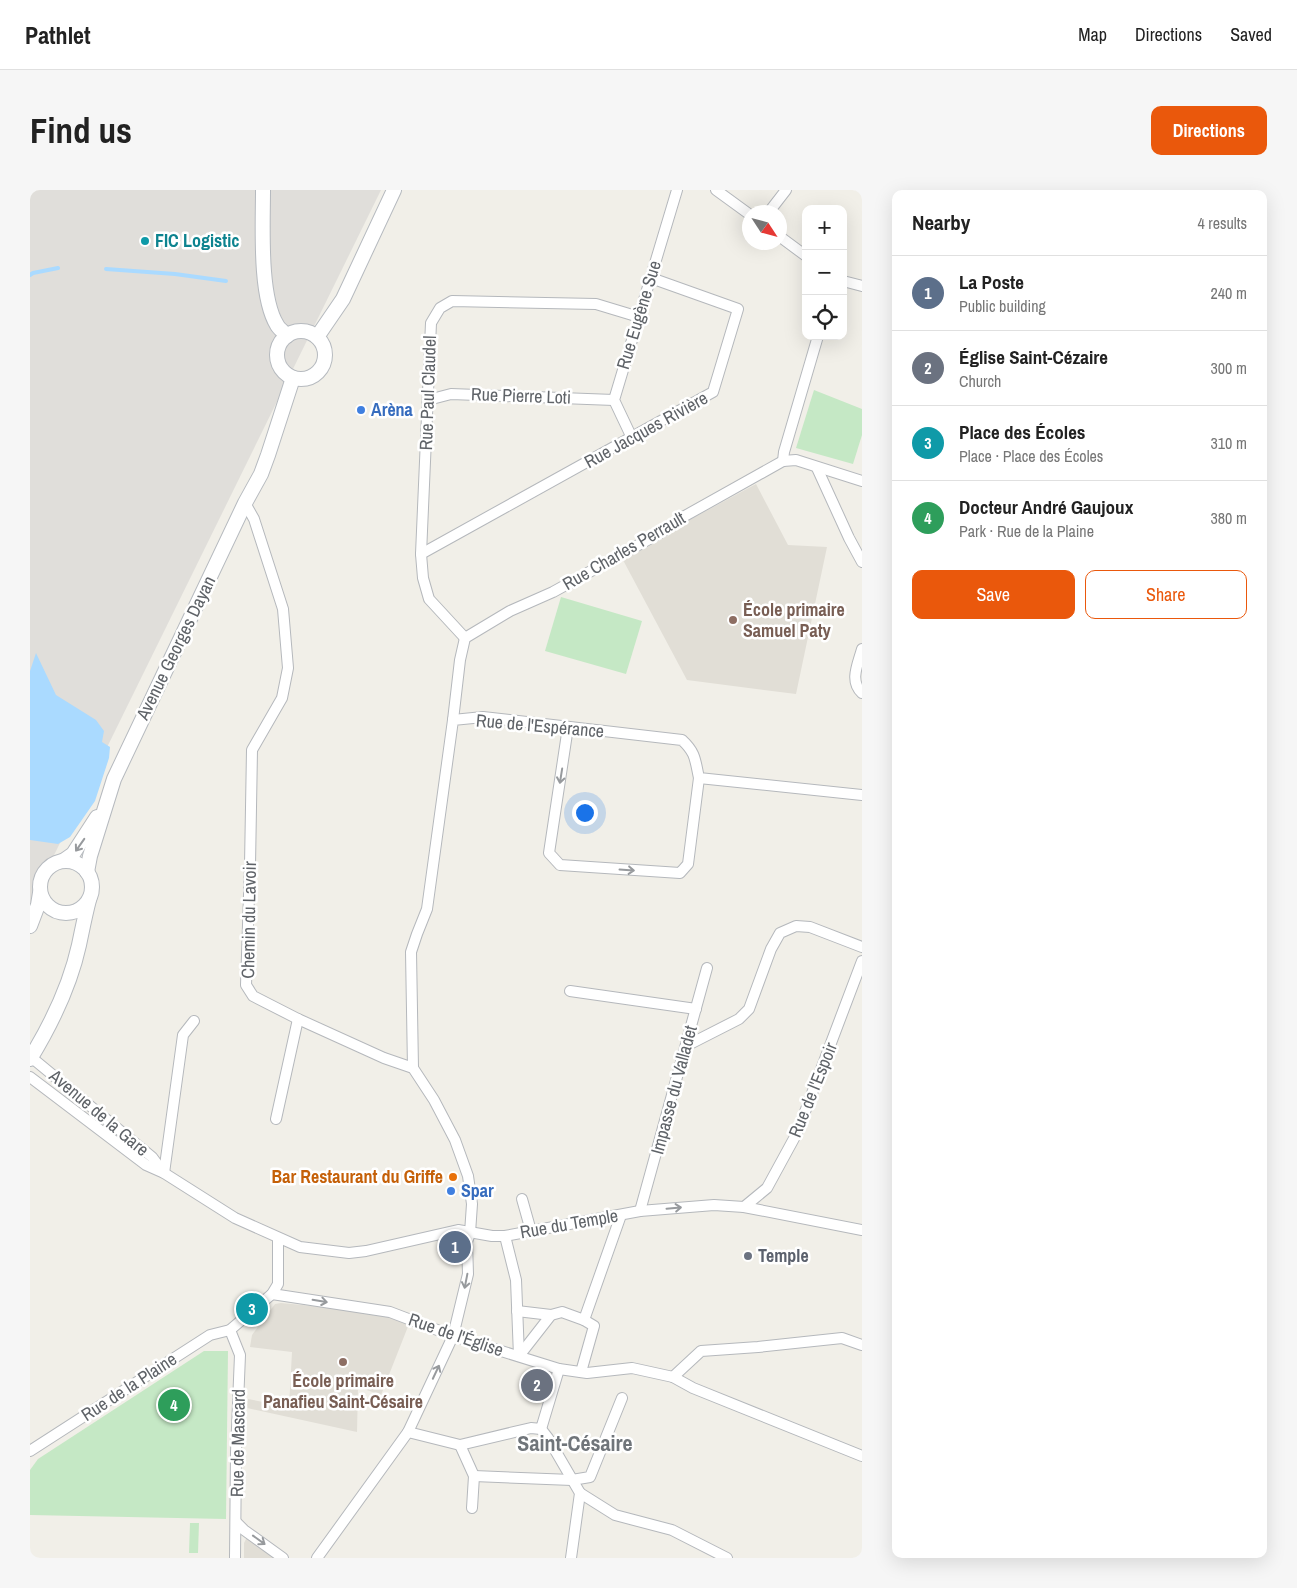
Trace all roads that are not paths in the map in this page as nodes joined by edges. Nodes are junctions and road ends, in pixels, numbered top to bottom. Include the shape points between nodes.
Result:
1 (263, 190) edge
2 (394, 190) edge
3 (677, 190) edge
4 (716, 190) edge
5 (786, 190) edge
6 (774, 205) edge
7 (742, 208) edge
8 (787, 241) edge
9 (802, 253) edge
10 (651, 278) junction
11 (847, 282) edge
12 (862, 286) edge
13 (639, 317) junction
14 (287, 336) junction
15 (316, 337) junction
16 (817, 340) edge
17 (293, 378) junction
18 (428, 400) junction
19 (614, 400) junction
20 (632, 438) junction
21 (783, 461) junction
22 (816, 468) junction
23 (862, 481) edge
24 (245, 503) junction
25 (421, 554) junction
26 (862, 562) edge
27 (465, 638) junction
28 (862, 649) edge
29 (862, 694) edge
30 (453, 720) junction
31 (568, 727) junction
32 (699, 778) junction
33 (109, 794) junction
34 (862, 795) edge
35 (63, 861) junction
36 (87, 872) junction
37 (40, 893) junction
38 (89, 900) junction
39 (58, 912) junction
40 (30, 927) edge
41 (80, 942) junction
42 (862, 947) edge
43 (862, 961) edge
44 (707, 968) dead end
45 (570, 991) dead end
46 (696, 1009) junction
47 (298, 1019) junction
48 (194, 1021) dead end
49 (686, 1046) junction
50 (30, 1058) edge
51 (413, 1068) junction
52 (30, 1078) edge
53 (276, 1119) dead end
54 (164, 1173) junction
55 (522, 1199) dead end
56 (744, 1206) junction
57 (640, 1211) junction
58 (621, 1216) junction
59 (862, 1230) edge
60 (531, 1231) junction
61 (470, 1232) junction
62 (506, 1236) junction
63 (278, 1238) junction
64 (272, 1294) junction
65 (517, 1311) junction
66 (551, 1315) junction
67 (584, 1320) junction
68 (230, 1330) junction
69 (453, 1336) junction
70 (862, 1345) edge
71 (519, 1356) junction
72 (559, 1369) junction
73 (581, 1372) junction
74 (673, 1377) junction
75 (622, 1398) dead end
76 (408, 1432) junction
77 (540, 1432) junction
78 (460, 1445) junction
79 (30, 1451) edge
80 (862, 1456) edge
81 (474, 1476) junction
82 (572, 1480) junction
83 (580, 1493) junction
84 (472, 1508) dead end
85 (236, 1522) junction
86 (236, 1558) edge
87 (283, 1558) edge
88 (317, 1558) edge
89 (571, 1558) edge
90 (727, 1558) edge

1 - 14 street via 264,279 268,304 277,325
2 - 15 street via 343,299
3 - 10 street, Rue Eugène Sue
4 - 7 street
5 - 6 street
8 - 9 street
10 - 13 street, Rue Eugène Sue
10 - 20 street, Rue Jacques Rivière via 738,309 713,392
11 - 12 street
13 - 18 street, Rue Paul Claudel via 596,304 452,301 440,308 432,323
13 - 19 street, Rue Eugène Sue
14 - 15 street via 302,332
14 - 17 street via 281,342 277,359 285,374
15 - 17 street via 322,344 324,363 311,377
16 - 21 street
17 - 24 street, Avenue Georges Dayan via 261,474
18 - 19 street, Rue Pierre Loti via 451,394
18 - 25 street, Rue Paul Claudel
19 - 20 street
20 - 25 street, Rue Jacques Rivière
21 - 22 street via 796,460
21 - 27 street, Rue Charles Perrault via 662,532
22 - 23 street
22 - 26 street
24 - 33 street, Avenue Georges Dayan
24 - 47 street, Chemin du Lavoir via 254,519 284,610 288,668 282,698 252,750 246,985 253,996
25 - 27 street, Rue Paul Claudel via 429,599
27 - 30 street
28 - 29 street via 854,677
30 - 31 street, Rue de l'Espérance via 483,717
30 - 51 street, Rue de l'Espérance via 428,909 411,952
31 - 32 street, Rue de l'Espérance via 682,740 691,748
31 -> 32 street, Rue de l'Espérance via 549,853 560,865 680,873 688,864
32 - 34 street
33 -> 35 street, Avenue Georges Dayan via 83,840
33 - 36 street, Avenue Georges Dayan
35 - 36 street via 79,865
35 - 37 street via 45,871
36 - 38 street via 92,885
37 - 39 street via 45,904
37 - 40 street
38 - 39 street via 75,912
38 - 41 street
39 - 40 street via 47,913
39 - 41 street via 73,927
41 - 50 street via 54,1018
42 - 49 street via 810,927 796,926 780,933 770,949 749,1009 739,1019
43 - 56 street, Rue de l'Espoir via 797,1133 767,1188
44 - 46 street, Impasse du Valladet
45 - 46 street
46 - 49 street, Impasse du Valladet
47 - 51 street, Chemin du Lavoir
47 - 53 street
48 - 54 street via 183,1035
49 - 57 street, Impasse du Valladet
50 - 54 street, Avenue de la Gare via 152,1157
51 - 61 street via 455,1140 468,1176 472,1204
52 - 54 street, Avenue de la Gare via 146,1165
54 - 63 street, Avenue de la Gare via 235,1218
55 - 60 street
57 -> 56 street, Rue du Temple
56 - 59 street, Rue du Temple
57 - 58 street, Rue du Temple
58 - 60 street, Rue du Temple
58 - 67 street
60 - 62 street, Rue du Temple
61 - 62 street, Rue du Temple
61 - 63 street, Rue du Temple via 458,1230 349,1254 300,1247
61 -> 69 street via 467,1242 468,1274
62 - 65 street via 516,1280
63 - 64 street via 278,1284
64 - 68 street
64 -> 69 street, Rue de l'Église via 390,1312
65 - 66 street
65 - 71 street
66 - 67 street via 562,1312
66 - 71 street
67 - 73 street via 594,1326
68 - 79 street, Rue de la Plaine via 210,1335
68 - 85 street, Rue de Mascard via 240,1355
69 - 71 street, Rue de l'Église
76 -> 69 street
70 - 74 street via 842,1338 701,1351
71 - 72 street, Rue de l'Église
72 - 73 street, Rue de l'Église
72 - 77 street
73 - 74 street, Rue de l'Église via 632,1368
74 - 80 street, Rue de l'Église
75 - 82 street via 590,1476
76 - 78 street
76 - 88 street
77 - 78 street
77 - 82 street
78 - 81 street
81 - 82 street
81 - 84 street
82 - 83 street
83 - 89 street
83 - 90 street via 615,1515 672,1530
85 - 86 street, Rue de Mascard
85 -> 87 street

